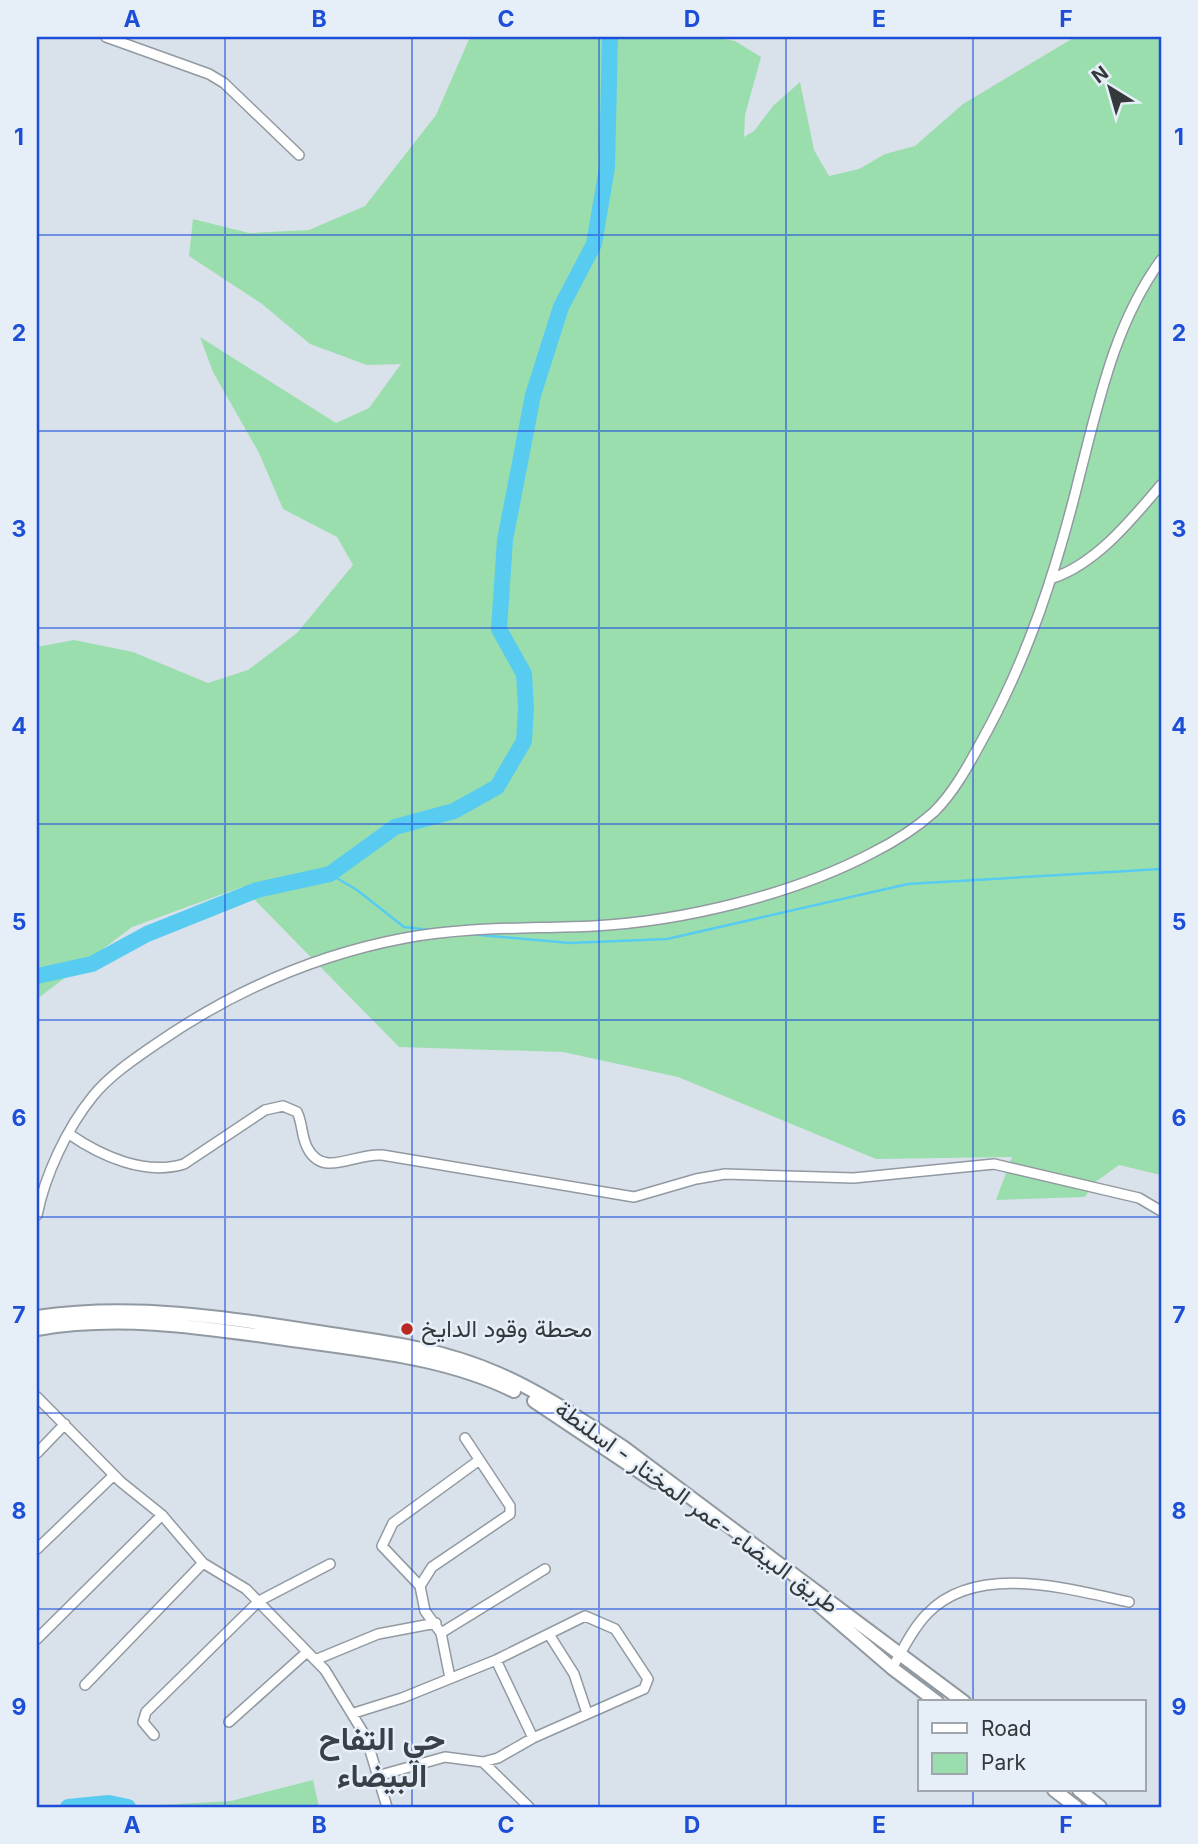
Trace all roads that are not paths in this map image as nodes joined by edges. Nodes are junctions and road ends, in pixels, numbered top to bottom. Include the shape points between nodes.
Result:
1 (106, 37) edge
2 (299, 155) dead end
3 (1161, 260) edge
4 (1161, 485) edge
5 (1053, 578) junction
6 (69, 1135) junction
7 (1161, 1211) edge
8 (37, 1215) edge
9 (37, 1317) edge
10 (37, 1329) edge
11 (37, 1397) edge
12 (65, 1424) junction
13 (466, 1438) dead end
14 (37, 1453) edge
15 (478, 1461) junction
16 (114, 1475) junction
17 (162, 1515) junction
18 (37, 1549) edge
19 (202, 1563) junction
20 (330, 1564) dead end
21 (545, 1569) dead end
22 (420, 1586) junction
23 (260, 1601) junction
24 (1129, 1602) dead end
25 (436, 1623) junction
26 (441, 1633) junction
27 (550, 1636) junction
28 (37, 1639) edge
29 (307, 1652) junction
30 (900, 1655) junction
31 (315, 1660) junction
32 (496, 1660) junction
33 (892, 1668) junction
34 (450, 1678) junction
35 (85, 1685) dead end
36 (934, 1700) edge
37 (961, 1700) edge
38 (354, 1713) junction
39 (587, 1713) junction
40 (229, 1722) dead end
41 (154, 1735) dead end
42 (533, 1738) junction
43 (483, 1762) junction
44 (377, 1776) junction
45 (1057, 1792) edge
46 (1081, 1792) edge
47 (387, 1807) edge
48 (529, 1807) edge
49 (1076, 1807) edge
50 (1100, 1807) edge

1 - 2 street via 224,83
3 - 5 street via 1115,347
4 - 5 street via 1110,540 1070,572
5 - 6 street via 1018,671 962,777 935,811 904,835 872,853 773,891 700,912 598,926 454,931 402,938 315,962 265,980 215,1007 130,1062 90,1099
6 - 7 street via 96,1152 168,1169 184,1164 265,1110 283,1106 297,1112 308,1151 330,1165 366,1154 382,1155 634,1197 725,1174 854,1178 994,1164 1139,1198
6 - 8 street
9 - 30 main road, طريق البيضاء -عمر المختار - اسلنطة via 132,1310 275,1325 419,1346 500,1375 566,1409 623,1447
10 - 33 main road, طريق البيضاء -عمر المختار - اسلنطة via 123,1321 185,1326 416,1358 500,1384 568,1421 620,1457 814,1601
11 - 12 street
12 - 14 street
12 - 16 street
13 - 15 street
15 - 22 street via 510,1506 510,1514 432,1567
15 - 22 street via 393,1523 382,1546
16 - 17 street
16 - 18 street
17 - 19 street
17 - 28 street
19 - 23 street
19 - 35 street
20 - 23 street
21 - 26 street
22 - 25 street via 425,1611
23 - 29 street
23 - 41 street via 146,1712 143,1722
24 - 30 street via 1043,1583 976,1589 929,1611
25 - 26 street
25 - 31 street via 378,1634
26 - 34 street
27 - 32 street
27 - 39 street via 574,1674
27 - 39 street via 578,1617 598,1619 615,1629 648,1679 644,1689
29 - 31 street
29 - 40 street
30 - 33 street
30 - 37 main road, طريق البيضاء -عمر المختار - اسلنطة
31 - 38 street
32 - 34 street
32 - 42 street
33 - 36 main road, طريق البيضاء -عمر المختار - اسلنطة
34 - 38 street
38 - 44 street
39 - 42 street
42 - 43 street
43 - 44 street via 445,1757
43 - 48 street
44 - 47 street
45 - 49 main road
46 - 50 main road

